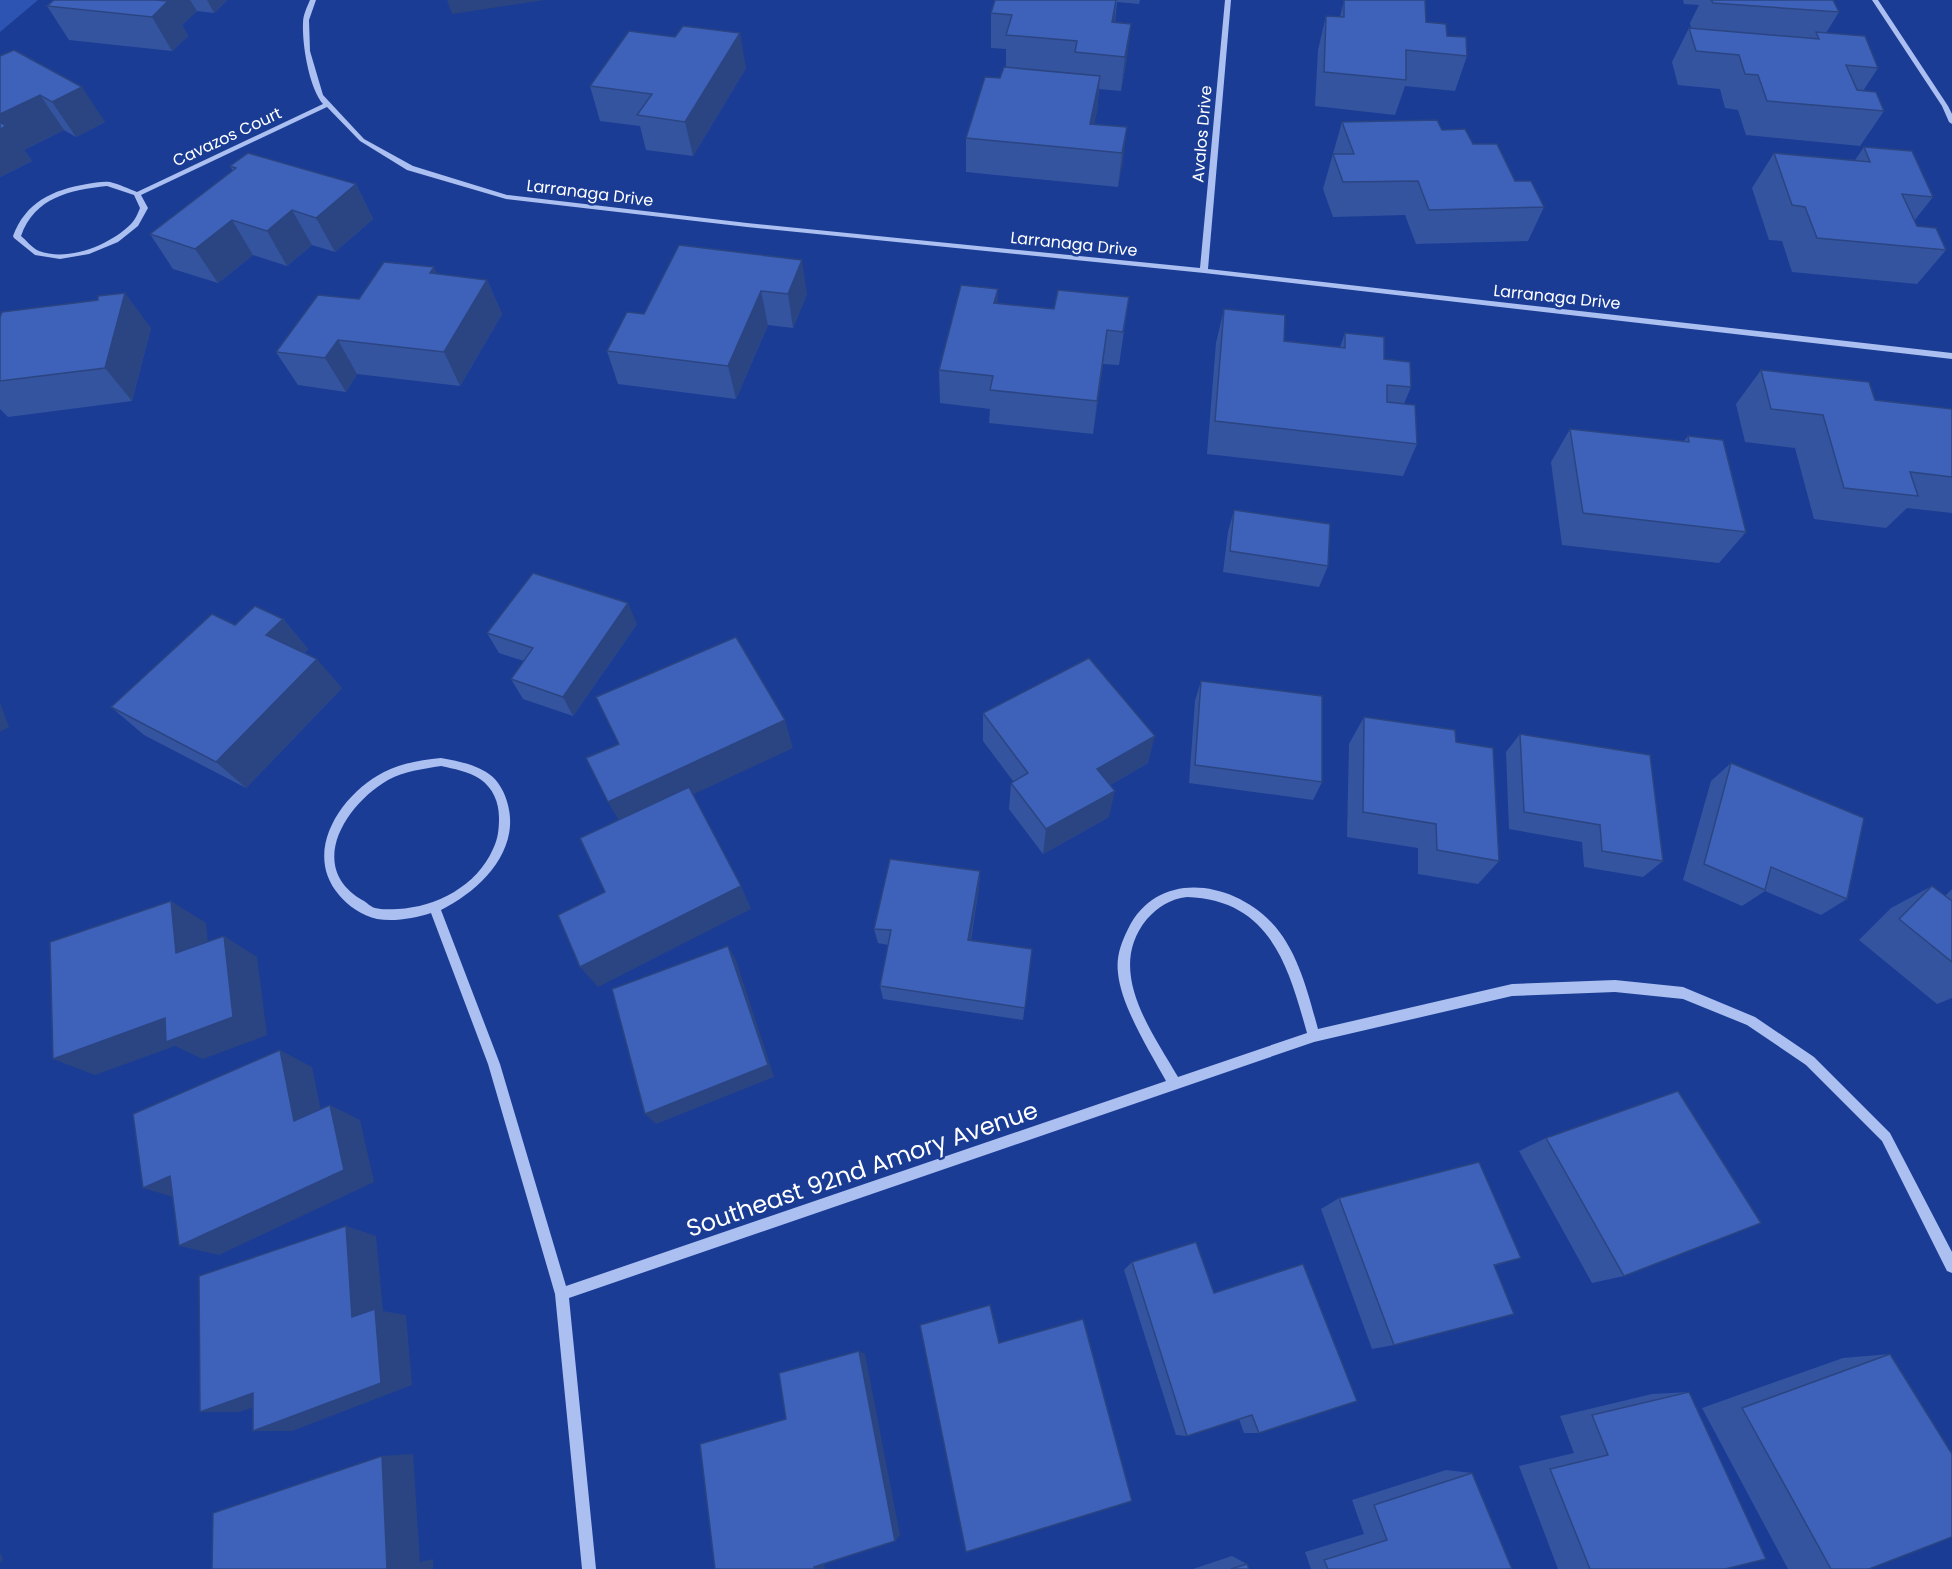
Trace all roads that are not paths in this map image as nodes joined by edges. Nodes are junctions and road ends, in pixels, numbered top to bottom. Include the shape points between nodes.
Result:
1 (313, 0) edge
2 (1228, 0) edge
3 (1875, 0) edge
4 (328, 104) junction
5 (1952, 122) edge
6 (138, 194) junction
7 (1204, 271) junction
8 (1952, 356) edge
9 (435, 908) junction
10 (1314, 1036) junction
11 (1175, 1084) junction
12 (1952, 1266) edge
13 (562, 1294) junction
14 (590, 1569) edge

1 - 4 street, Larranaga Drive via 306,20 307,51 320,96
2 - 7 street, Avalos Drive
3 - 5 street
4 - 6 street, Cavazos Court
4 - 7 street, Larranaga Drive via 362,140 410,168 506,197
6 - 6 street via 144,202 144,213 137,224 108,245 89,252 68,256 33,253 22,246 17,236 29,211 66,191 108,184
7 - 8 street, Larranaga Drive
9 - 9 street via 405,915 376,913 352,903 336,886 328,864 331,839 342,815 360,793 403,769 441,762 467,767 488,779 502,797 506,821 501,846 486,871 463,892
9 - 13 street via 494,1064
10 - 11 street, Southeast 92nd Amory Avenue
10 - 11 street via 1282,946 1256,914 1218,896 1179,893 1158,902 1132,928 1122,965 1132,1004
10 - 12 street, Southeast 92nd Amory Avenue via 1512,990 1615,986 1683,993 1751,1021 1810,1060 1886,1137
11 - 13 street, Southeast 92nd Amory Avenue
13 - 14 street

